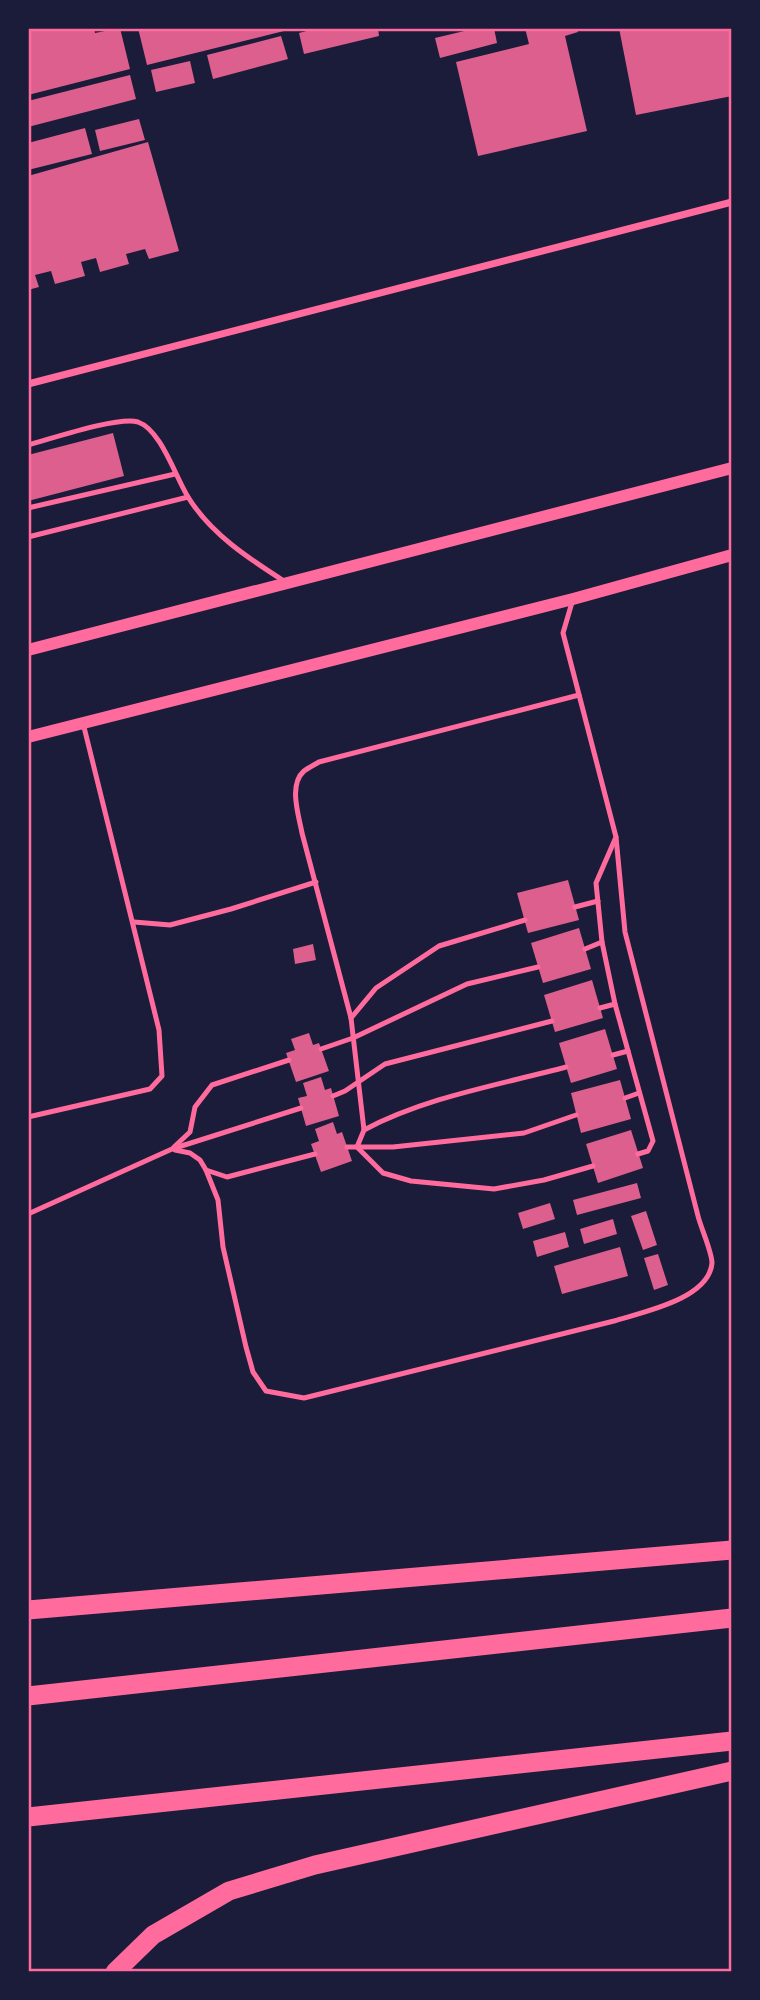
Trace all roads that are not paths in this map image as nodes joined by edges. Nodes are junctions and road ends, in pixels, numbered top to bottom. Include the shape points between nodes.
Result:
1 (732, 202) edge
2 (28, 384) edge
3 (28, 444) edge
4 (732, 468) edge
5 (175, 474) junction
6 (188, 497) junction
7 (28, 508) edge
8 (28, 537) edge
9 (732, 555) edge
10 (286, 583) junction
11 (573, 599) junction
12 (28, 650) edge
13 (579, 695) junction
14 (83, 723) junction
15 (28, 737) edge
16 (616, 837) junction
17 (316, 882) junction
18 (598, 901) junction
19 (575, 907) dead end
20 (525, 920) dead end
21 (134, 922) junction
22 (602, 942) junction
23 (585, 949) dead end
24 (538, 967) dead end
25 (615, 1004) junction
26 (600, 1008) dead end
27 (351, 1017) junction
28 (552, 1021) dead end
29 (353, 1038) junction
30 (321, 1049) dead end
31 (628, 1051) junction
32 (613, 1055) dead end
33 (289, 1060) dead end
34 (566, 1067) dead end
35 (359, 1082) junction
36 (639, 1093) junction
37 (333, 1096) dead end
38 (625, 1098) dead end
39 (301, 1108) dead end
40 (576, 1115) dead end
41 (28, 1117) edge
42 (364, 1130) junction
43 (347, 1147) dead end
44 (357, 1147) junction
45 (172, 1149) junction
46 (315, 1154) dead end
47 (638, 1154) dead end
48 (593, 1166) dead end
49 (206, 1170) junction
50 (28, 1214) edge
51 (732, 1550) edge
52 (28, 1610) edge
53 (732, 1618) edge
54 (28, 1696) edge
55 (732, 1741) edge
56 (732, 1771) edge
57 (28, 1817) edge
58 (115, 1972) edge

1 - 2 street
3 - 5 lane via 117,422 138,422 156,437
4 - 10 street
5 - 6 lane
5 - 7 lane
6 - 8 lane
6 - 10 lane via 228,542
9 - 11 street
10 - 12 street
11 - 13 lane via 563,634
11 - 14 street
13 - 16 lane
13 - 17 lane via 319,762 301,772 296,803
14 - 15 street
14 - 21 lane
16 - 18 lane via 596,883
16 - 49 lane via 625,932 712,1261 706,1281 688,1295 614,1321 304,1398 266,1391 253,1372 246,1347 223,1247 218,1200
17 - 21 lane via 170,925
17 - 27 lane
18 - 19 lane
18 - 22 lane
20 - 27 lane via 439,946 376,988
21 - 41 lane via 159,1030 162,1076 150,1089
22 - 23 lane
22 - 25 lane
24 - 29 lane via 467,984
25 - 26 lane
25 - 31 lane
27 - 29 lane
28 - 35 lane via 385,1064
29 - 30 lane
29 - 35 lane
31 - 32 lane
31 - 36 lane
33 - 45 lane via 212,1085 195,1107 190,1132
34 - 42 lane via 432,1102
35 - 37 lane
35 - 42 lane
36 - 38 lane
36 - 47 lane via 653,1142 648,1152
39 - 45 lane
40 - 44 lane via 524,1133
42 - 44 lane
43 - 44 lane
44 - 48 lane via 383,1173 411,1181 494,1189
45 - 49 lane via 190,1153
45 - 50 lane
46 - 49 lane via 227,1177
51 - 52 highway
53 - 54 highway
55 - 57 highway
56 - 58 highway via 314,1865 229,1891 153,1935

